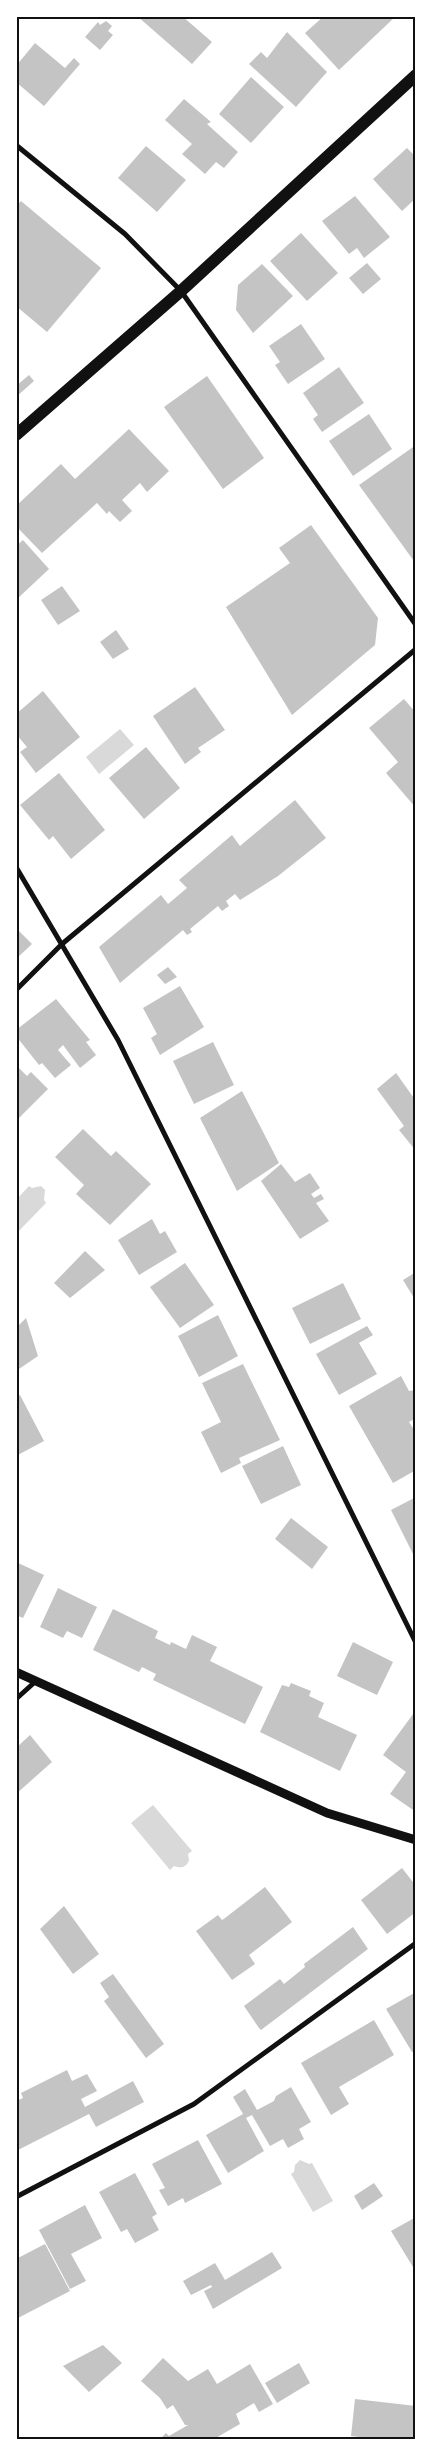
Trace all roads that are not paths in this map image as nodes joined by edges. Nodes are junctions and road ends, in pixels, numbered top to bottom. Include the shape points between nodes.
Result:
1 (416, 75) edge
2 (16, 145) edge
3 (181, 291) junction
4 (16, 435) edge
5 (416, 625) edge
6 (416, 649) edge
7 (16, 867) edge
8 (62, 944) junction
9 (16, 990) edge
10 (416, 1643) edge
11 (16, 1672) edge
12 (36, 1681) junction
13 (16, 1699) edge
14 (416, 1840) edge
15 (416, 1944) edge
16 (16, 2197) edge

1 - 3 main road
2 - 3 street via 125,234
3 - 4 main road
3 - 5 street
6 - 8 street
7 - 8 street
8 - 9 street
8 - 10 street via 118,1040
11 - 12 street
12 - 13 street
12 - 14 street via 327,1812
15 - 16 street via 194,2104

